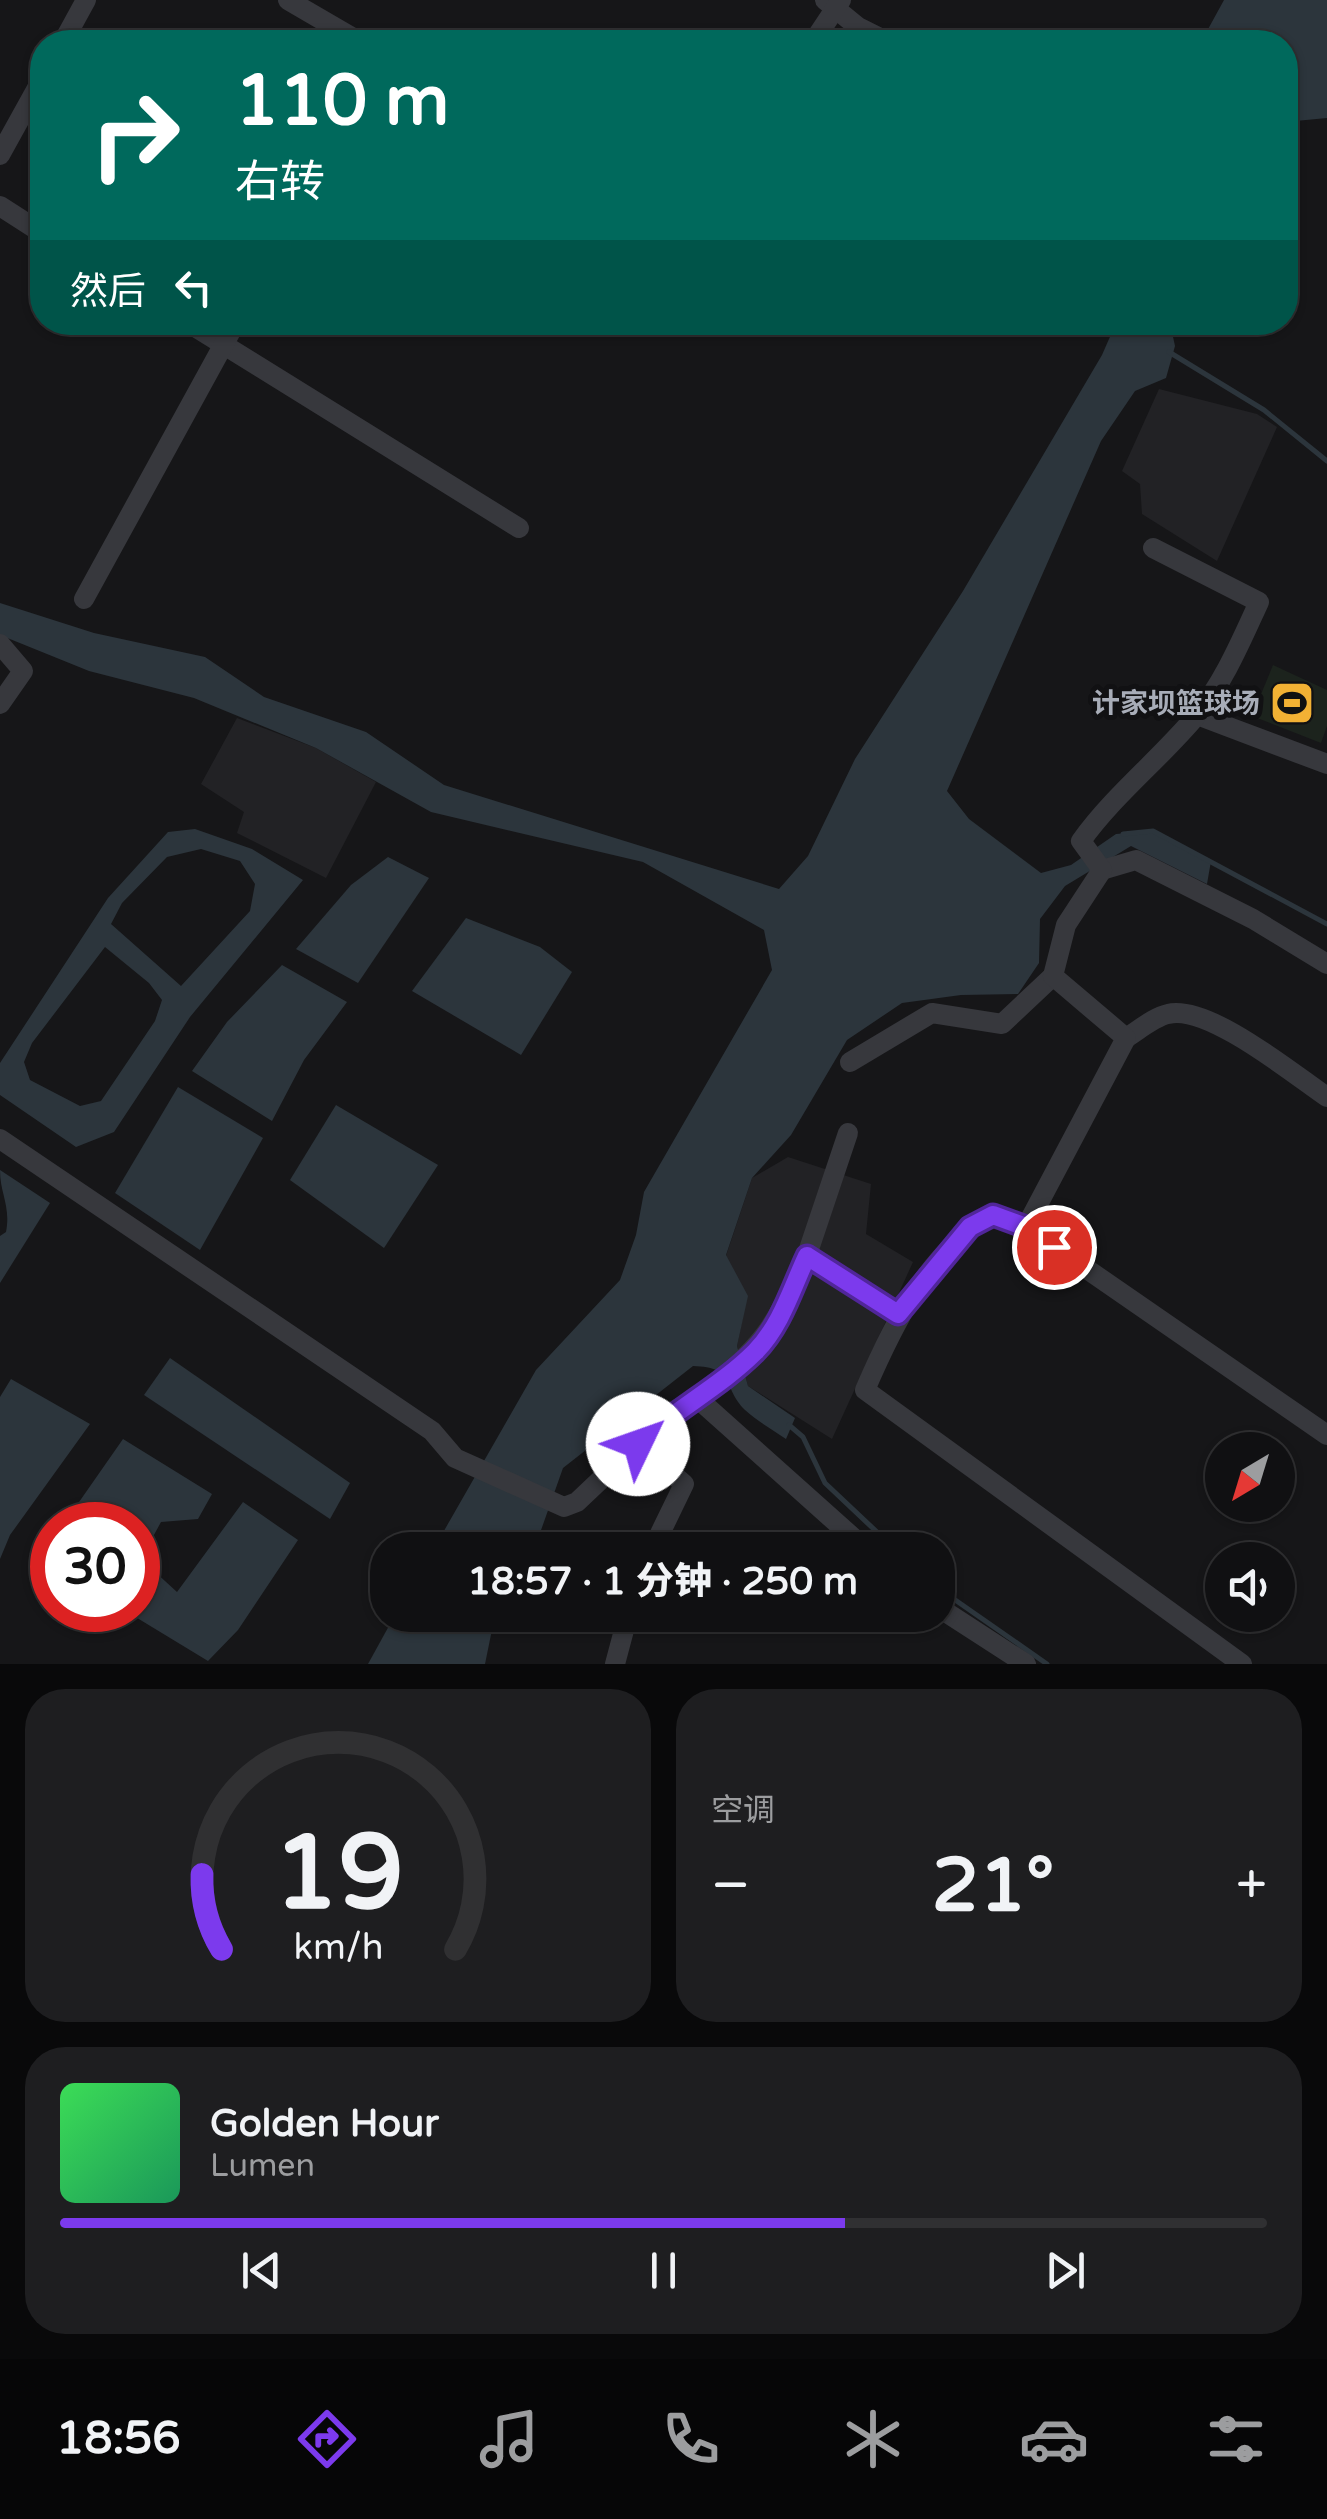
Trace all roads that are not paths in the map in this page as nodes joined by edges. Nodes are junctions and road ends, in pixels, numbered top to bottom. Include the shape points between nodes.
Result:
1 (86, 0) edge
2 (288, 0) edge
3 (834, 3) edge
4 (69, 30) edge
5 (339, 30) edge
6 (819, 30) edge
7 (871, 30) edge
8 (30, 100) edge
9 (0, 155) edge
10 (0, 206) edge
11 (30, 225) edge
12 (208, 335) edge
13 (228, 335) edge
14 (222, 344) junction
15 (520, 528) dead end
16 (1152, 548) dead end
17 (84, 599) dead end
18 (0, 644) edge
19 (0, 704) edge
20 (1197, 715) junction
21 (1327, 764) edge
22 (1102, 870) junction
23 (1327, 964) edge
24 (1052, 976) junction
25 (1126, 1038) junction
26 (850, 1062) dead end
27 (1327, 1097) edge
28 (848, 1133) dead end
29 (0, 1140) edge
30 (1026, 1227) junction
31 (807, 1256) junction
32 (898, 1314) junction
33 (697, 1398) junction
34 (1327, 1435) edge
35 (638, 1444) junction
36 (661, 1532) edge
37 (847, 1532) edge
38 (955, 1618) edge
39 (623, 1632) edge
40 (615, 1664) edge
41 (1026, 1664) edge
42 (1242, 1664) edge

1 - 4 street
2 - 5 street
3 - 6 street
3 - 7 street
8 - 9 street
10 - 11 street
12 - 14 street
13 - 14 street
14 - 15 street
14 - 17 street
16 - 20 street via 1259,602 1227,672
18 - 19 street via 22,671
20 - 21 street
20 - 22 street via 1104,809 1081,842
22 - 23 street via 1136,860
22 - 24 street via 1066,925
24 - 25 street
24 - 26 street via 1002,1024 932,1013
25 - 27 street via 1166,1014 1189,1013
25 - 30 street
28 - 31 street
29 - 35 street via 432,1432 456,1458 564,1507
30 - 32 street via 993,1215 970,1227
30 - 34 street
31 - 32 street
31 - 33 street via 756,1352
32 - 42 street via 864,1390
33 - 35 street
33 - 37 street
35 - 36 street via 684,1484
38 - 41 street
39 - 40 street

